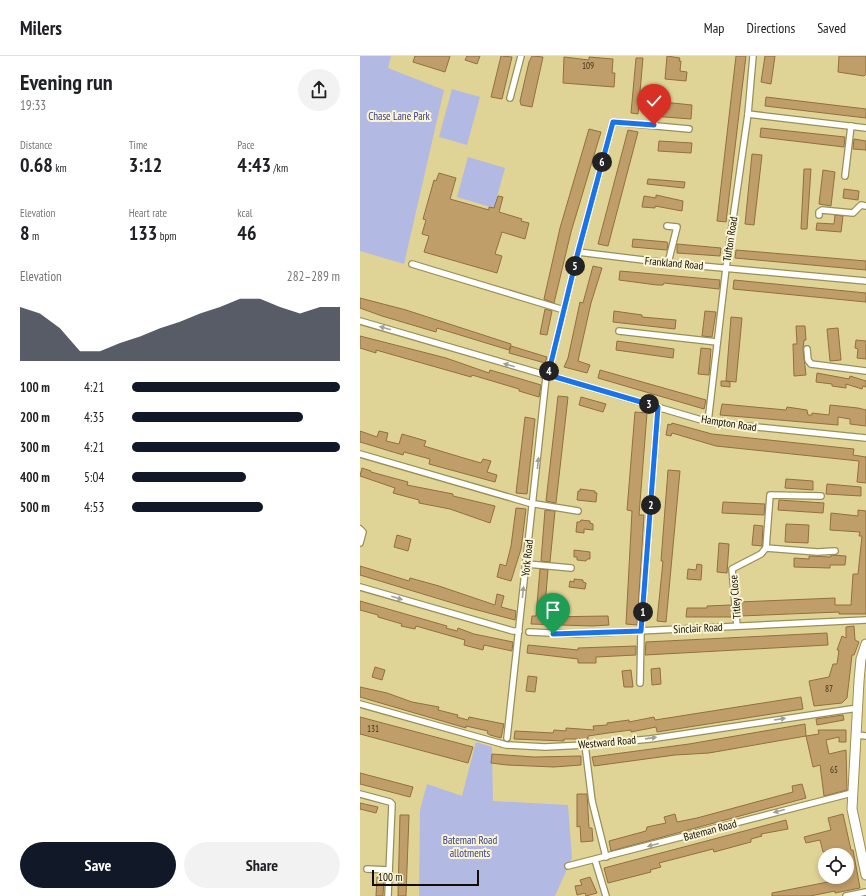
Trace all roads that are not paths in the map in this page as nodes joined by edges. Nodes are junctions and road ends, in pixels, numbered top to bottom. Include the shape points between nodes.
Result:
1 (521, 56) edge
2 (753, 56) edge
3 (510, 98) dead end
4 (748, 114) junction
5 (851, 126) junction
6 (866, 128) edge
7 (689, 129) dead end
8 (845, 176) dead end
9 (866, 206) edge
10 (819, 216) dead end
11 (667, 226) dead end
12 (578, 252) junction
13 (668, 263) junction
14 (412, 264) dead end
15 (726, 268) junction
16 (866, 281) edge
17 (564, 310) junction
18 (360, 321) edge
19 (619, 331) dead end
20 (717, 342) junction
21 (807, 348) dead end
22 (866, 371) edge
23 (548, 375) junction
24 (658, 407) junction
25 (708, 422) junction
26 (866, 438) edge
27 (360, 454) edge
28 (821, 496) dead end
29 (533, 504) junction
30 (578, 511) dead end
31 (360, 529) edge
32 (360, 543) edge
33 (766, 548) junction
34 (835, 551) dead end
35 (527, 564) junction
36 (571, 568) dead end
37 (360, 586) edge
38 (866, 620) edge
39 (737, 626) junction
40 (519, 630) junction
41 (641, 631) junction
42 (529, 632) dead end
43 (866, 644) edge
44 (640, 683) dead end
45 (360, 704) edge
46 (858, 708) junction
47 (861, 735) edge
48 (507, 738) dead end
49 (585, 745) junction
50 (852, 793) junction
51 (360, 794) edge
52 (862, 835) edge
53 (606, 857) junction
54 (595, 860) junction
55 (568, 866) dead end
56 (367, 869) dead end
57 (389, 870) junction
58 (866, 875) edge
59 (866, 892) edge
60 (388, 896) edge
61 (606, 896) edge
62 (846, 896) edge

1 - 3 street
2 - 4 street, Tufton Road
4 - 5 street
4 - 15 street, Tufton Road
5 - 6 street
5 - 8 street
7 - 12 street, York Road via 613,122
9 - 10 street via 861,205 853,213 822,210
11 - 13 street via 677,227
12 - 13 street, Frankland Road
12 - 17 street, York Road
13 - 15 street, Frankland Road
14 - 17 street
15 - 16 street, Frankland Road
15 - 20 street, Tufton Road
17 - 23 street, York Road
23 -> 18 street, Hampton Road
19 - 20 street
20 - 25 street, Tufton Road
21 - 22 street via 811,364
23 - 24 street, Hampton Road
29 -> 23 street, York Road
24 - 25 street, Hampton Road
24 - 41 street
25 - 26 street, Hampton Road
27 - 29 street
28 - 33 street via 770,495
29 - 30 street
29 - 35 street, York Road
31 - 32 street via 363,532
33 - 34 street
33 - 39 street, Titley Close via 761,554 732,569
35 - 36 street
40 -> 35 street, York Road
37 -> 40 street via 513,631
38 - 39 street, Sinclair Road
39 - 41 street, Sinclair Road
40 - 48 street, York Road
41 - 42 street, Sinclair Road via 575,634
41 - 44 street
43 - 46 main road via 860,668
45 - 49 street, Westward Road via 506,745
46 - 47 main road
49 -> 46 street, Westward Road
47 - 50 main road
49 - 53 street via 592,801
50 - 52 main road via 852,814
50 -> 53 street, Bateman Road
51 - 57 street via 392,804
52 - 58 main road
53 - 54 street, Bateman Road
54 - 55 street, Bateman Road
54 - 61 street
56 - 57 street
57 - 60 street
59 - 62 street

